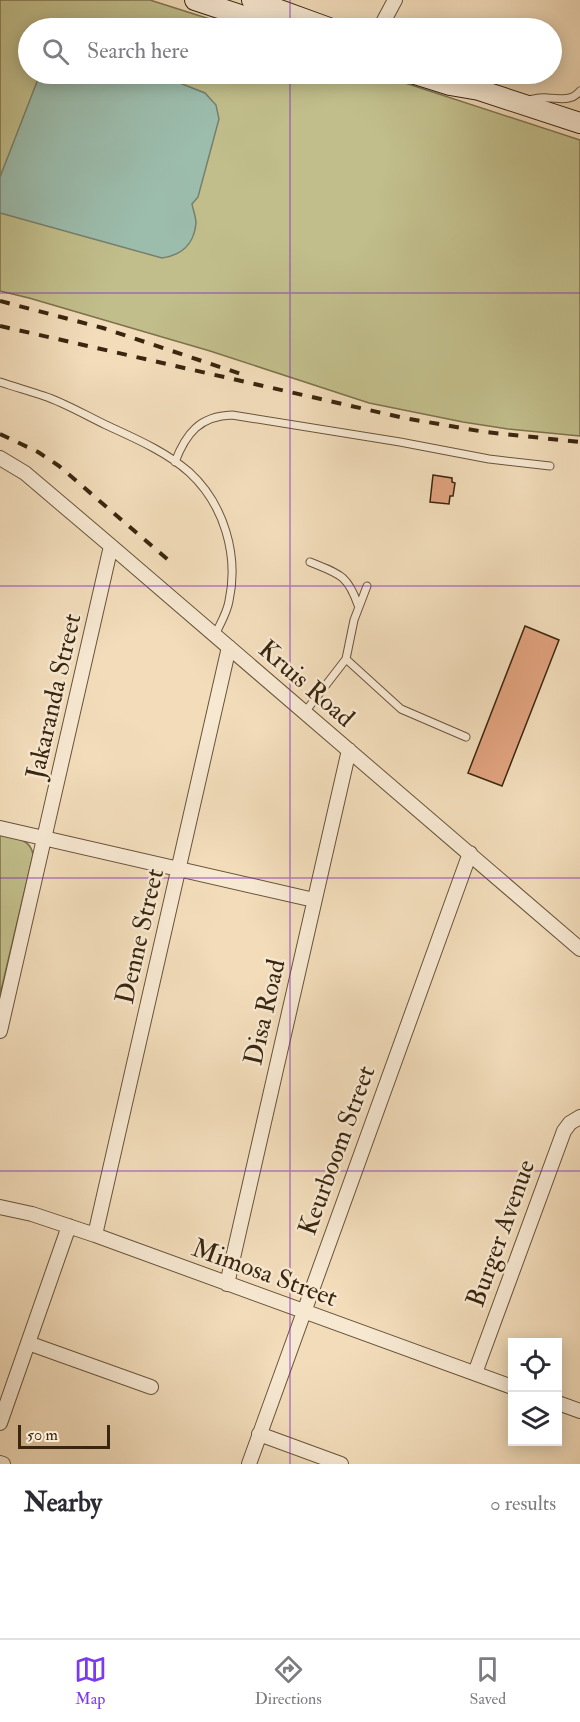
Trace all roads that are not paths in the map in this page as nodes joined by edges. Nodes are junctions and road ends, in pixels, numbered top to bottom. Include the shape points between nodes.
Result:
1 (195, 0) edge
2 (252, 0) edge
3 (395, 0) edge
4 (249, 18) edge
5 (302, 18) edge
6 (385, 18) edge
7 (447, 84) edge
8 (467, 84) edge
9 (479, 90) junction
10 (580, 91) edge
11 (513, 101) junction
12 (580, 123) edge
13 (0, 382) edge
14 (0, 458) edge
15 (175, 462) junction
16 (550, 466) dead end
17 (111, 546) junction
18 (310, 562) dead end
19 (367, 586) dead end
20 (358, 605) junction
21 (215, 635) junction
22 (229, 647) junction
23 (346, 659) junction
24 (305, 712) junction
25 (466, 737) dead end
26 (349, 750) junction
27 (0, 828) edge
28 (45, 838) junction
29 (470, 854) junction
30 (179, 869) junction
31 (314, 900) junction
32 (580, 949) edge
33 (0, 1031) edge
34 (580, 1117) edge
35 (0, 1208) edge
36 (69, 1226) junction
37 (95, 1235) junction
38 (227, 1284) junction
39 (303, 1312) junction
40 (28, 1343) junction
41 (475, 1373) junction
42 (508, 1385) edge
43 (151, 1387) dead end
44 (562, 1404) edge
45 (580, 1411) edge
46 (0, 1423) edge
47 (259, 1434) junction
48 (249, 1464) edge
49 (341, 1464) edge

1 - 4 main road
2 - 5 main road
3 - 6 street
7 - 9 main road
8 - 9 main road
9 - 11 main road
10 - 11 lane via 570,99
11 - 12 main road
13 - 15 lane via 45,396 145,443
14 - 17 street, Kruis Road via 25,473
15 - 16 lane via 185,439 201,423 212,417 232,415
15 - 21 lane via 209,496 226,531 232,584 229,603
17 - 21 street, Kruis Road
17 - 28 street, Jakaranda Street
18 - 20 lane via 346,579
19 - 20 lane
20 - 23 lane
21 - 22 street, Kruis Road
22 - 24 street, Kruis Road
22 - 30 street, Denne Street
23 - 24 lane
23 - 25 lane via 401,709
24 - 26 street, Kruis Road
26 - 29 street, Kruis Road
26 - 31 street, Disa Road
27 - 28 street
28 - 30 street
28 - 33 street, Jakaranda Street
29 - 32 street, Kruis Road
29 - 39 street, Keurboom Street
30 - 31 street
30 - 37 street, Denne Street
31 - 38 street, Disa Road
34 - 41 street, Burger Avenue via 564,1131
35 - 36 street, Mimosa Street
36 - 37 street, Mimosa Street
36 - 40 street
37 - 38 street, Mimosa Street
38 - 39 street, Mimosa Street
39 - 41 street, Mimosa Street
39 - 47 street, Keurboom Street
40 - 43 street
40 - 46 street
41 - 42 street, Mimosa Street
44 - 45 street
47 - 48 street, Keurboom Street
47 - 49 street

